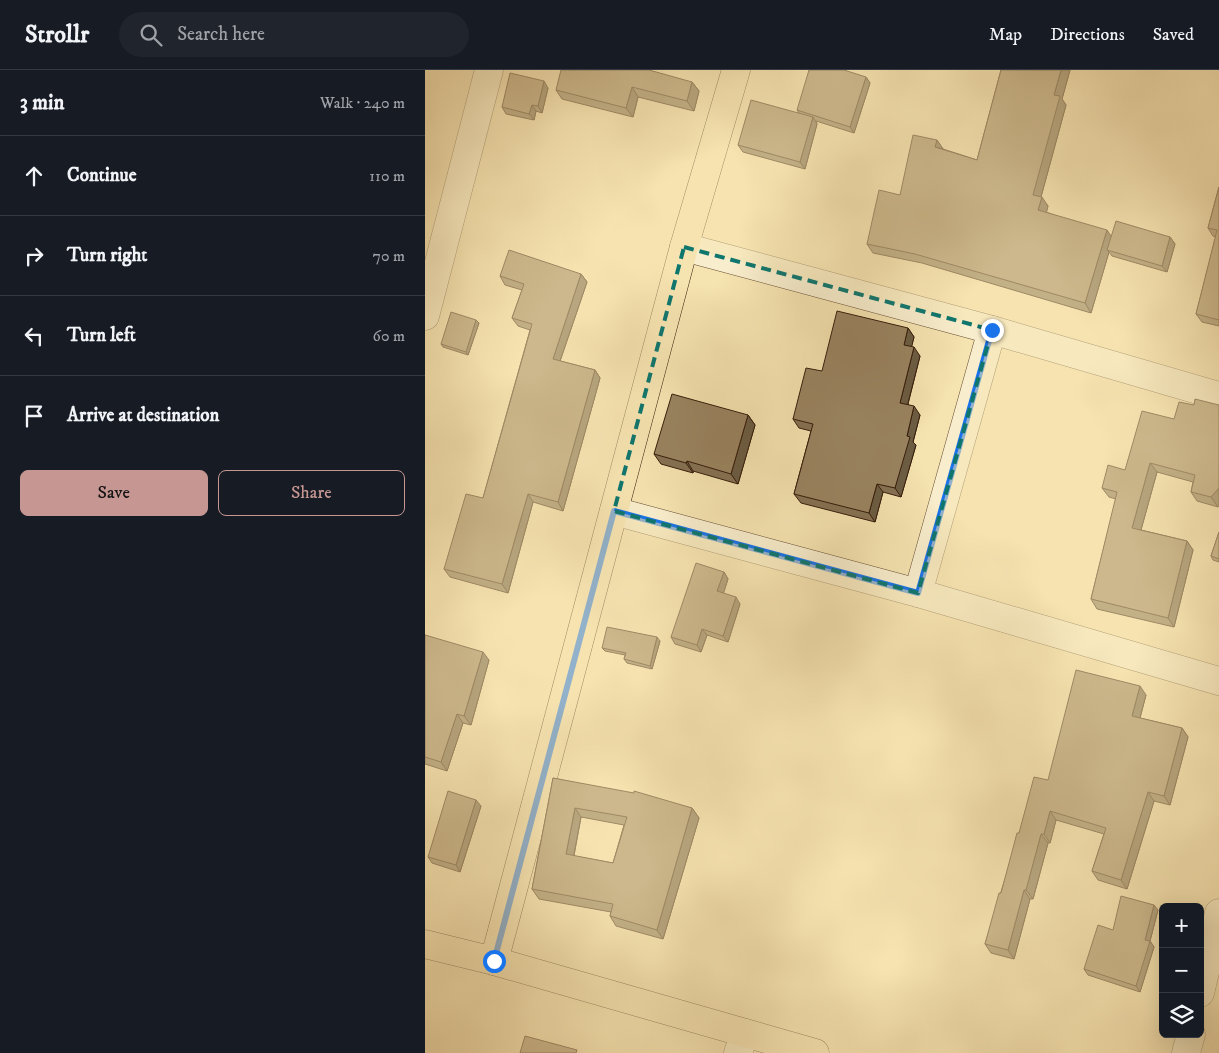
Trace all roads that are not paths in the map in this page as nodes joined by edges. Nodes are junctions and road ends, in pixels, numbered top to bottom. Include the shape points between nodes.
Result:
1 (489, 70) edge
2 (736, 70) edge
3 (684, 247) junction
4 (425, 316) edge
5 (992, 330) junction
6 (1219, 396) edge
7 (614, 511) junction
8 (918, 593) junction
9 (1219, 682) edge
10 (1219, 913) edge
11 (425, 944) edge
12 (494, 961) junction
13 (1204, 976) edge
14 (1190, 1038) edge
15 (742, 1043) edge
16 (771, 1047) edge
17 (815, 1053) edge
18 (1186, 1053) edge

1 - 4 street
2 - 3 main road
3 - 5 street
3 - 7 main road
5 - 6 street
5 - 8 street
7 - 8 street
7 - 12 main road
8 - 9 street
10 - 13 street
11 - 12 main road
12 - 15 main road
14 - 18 street
15 - 16 main road
16 - 17 main road

